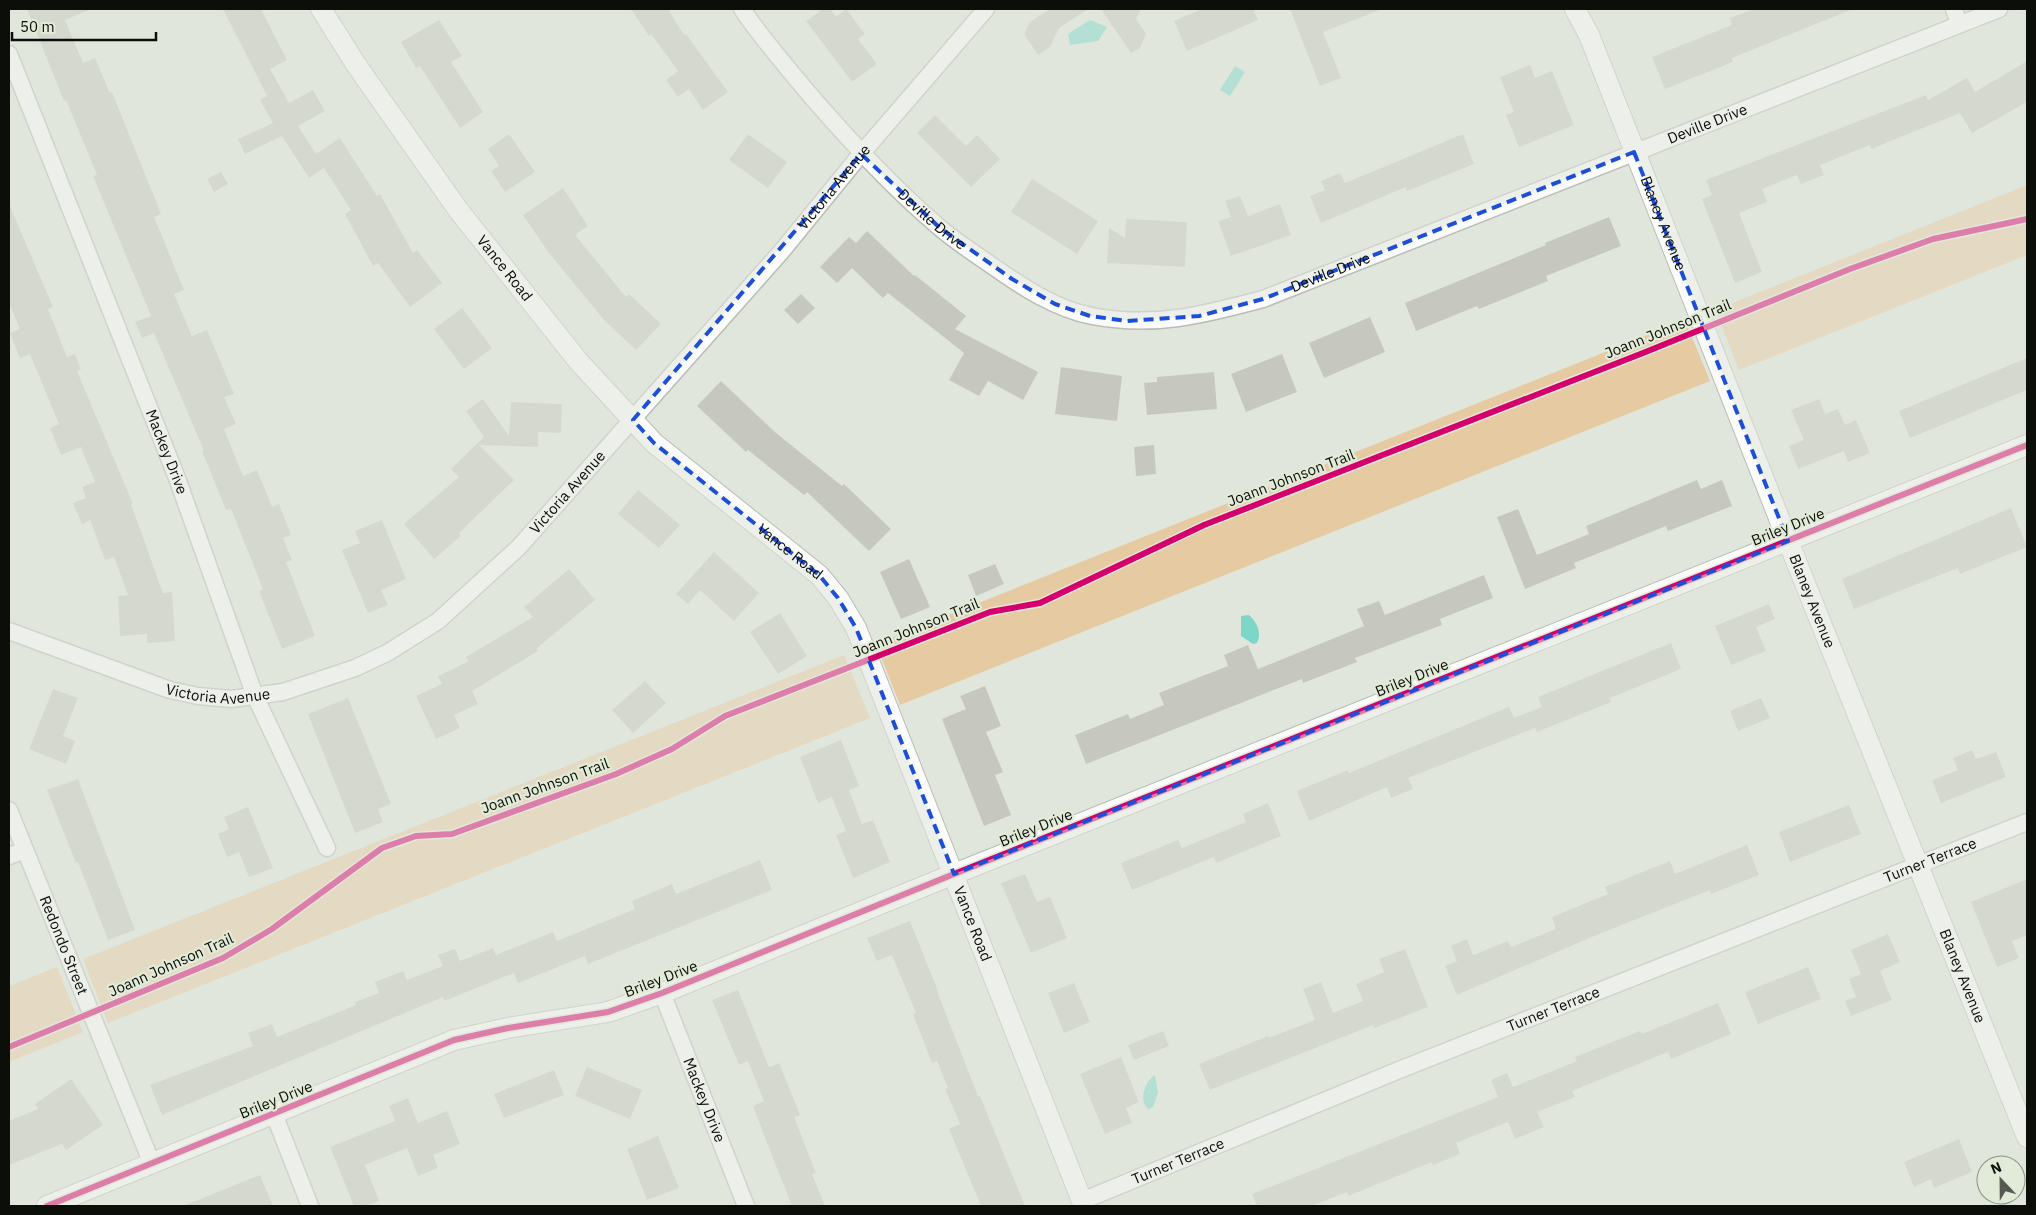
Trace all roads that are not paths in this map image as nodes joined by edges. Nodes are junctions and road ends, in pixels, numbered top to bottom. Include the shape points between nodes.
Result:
1 (321, 9) edge
2 (742, 9) edge
3 (986, 9) edge
4 (1575, 9) edge
5 (1999, 9) edge
6 (1956, 16) edge
7 (9, 54) edge
8 (1634, 152) junction
9 (861, 154) junction
10 (633, 420) junction
11 (2027, 445) edge
12 (1788, 541) junction
13 (9, 632) edge
14 (255, 696) junction
15 (9, 810) edge
16 (2027, 822) edge
17 (327, 848) dead end
18 (25, 850) junction
19 (9, 856) edge
20 (1918, 864) junction
21 (954, 874) junction
22 (662, 994) junction
23 (274, 1114) junction
24 (2027, 1137) edge
25 (152, 1164) junction
26 (1083, 1204) edge
27 (46, 1206) edge
28 (310, 1206) edge
29 (746, 1206) edge

1 - 10 street, Vance Road via 459,211 578,362
2 - 9 street, Deville Drive
3 - 9 street, Victoria Avenue
4 - 8 street, Blaney Avenue via 1589,35
5 - 6 street, Deville Drive
6 - 8 street, Deville Drive
7 - 14 street, Mackey Drive via 177,478
8 - 9 street, Deville Drive via 1263,299 1199,316 1161,321 1090,316 1055,304 1012,280 940,228
8 - 12 street, Blaney Avenue
9 - 10 street, Victoria Avenue via 781,252
10 - 14 street, Victoria Avenue via 519,548 438,621 387,653 355,668 283,692
10 - 21 street, Vance Road via 654,443 819,575 838,598 856,628
11 - 12 street, Briley Drive
12 - 20 street, Blaney Avenue
12 - 21 street, Briley Drive
13 - 14 street, Victoria Avenue via 170,690 231,699
14 - 17 street, Mackey Drive
15 - 18 street, Redondo Street
16 - 20 street, Turner Terrace
18 - 19 street
18 - 25 street, Redondo Street
20 - 24 street, Blaney Avenue
20 - 26 street, Turner Terrace via 1404,1068
21 - 22 street, Briley Drive
21 - 26 street, Vance Road
22 - 23 street, Briley Drive via 608,1012 454,1040
22 - 29 street, Mackey Drive
23 - 25 street, Briley Drive
23 - 28 street
25 - 27 street, Briley Drive

